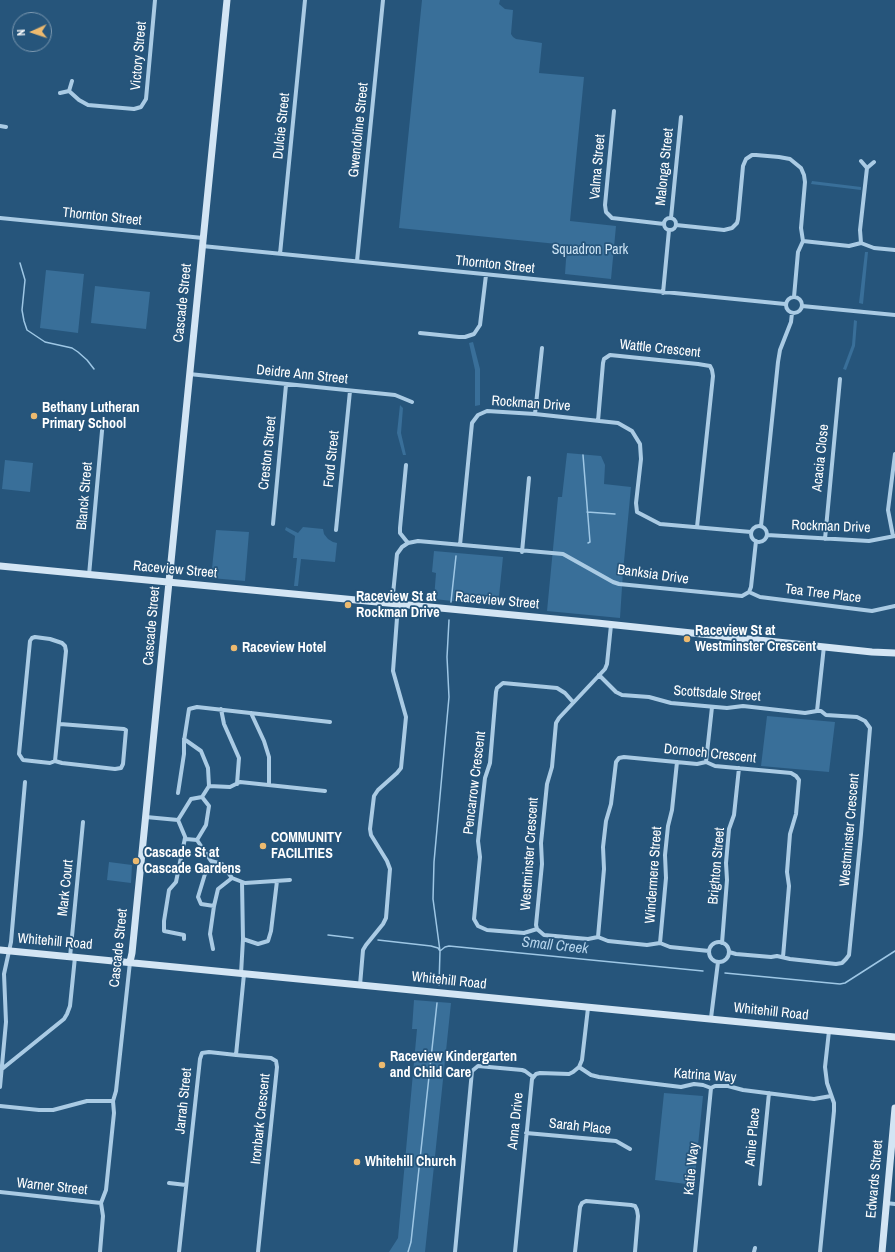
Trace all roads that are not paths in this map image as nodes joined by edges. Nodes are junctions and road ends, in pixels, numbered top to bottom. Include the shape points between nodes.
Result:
1 (155, 0) edge
2 (227, 0) edge
3 (306, 0) edge
4 (383, 0) edge
5 (72, 81) dead end
6 (69, 91) junction
7 (60, 93) dead end
8 (614, 111) dead end
9 (681, 117) dead end
10 (0, 126) edge
11 (6, 127) dead end
12 (861, 161) dead end
13 (874, 162) dead end
14 (867, 168) junction
15 (0, 218) edge
16 (671, 218) junction
17 (664, 224) junction
18 (676, 225) junction
19 (669, 230) junction
20 (203, 238) junction
21 (803, 241) junction
22 (861, 243) junction
23 (202, 246) junction
24 (895, 250) edge
25 (280, 254) junction
26 (357, 261) junction
27 (486, 275) junction
28 (663, 292) junction
29 (794, 297) junction
30 (785, 304) junction
31 (802, 306) junction
32 (792, 313) junction
33 (895, 315) edge
34 (420, 333) dead end
35 (542, 348) dead end
36 (189, 374) junction
37 (840, 379) dead end
38 (286, 385) junction
39 (350, 391) junction
40 (412, 402) dead end
41 (535, 414) junction
42 (103, 420) dead end
43 (598, 421) junction
44 (895, 454) edge
45 (406, 464) dead end
46 (529, 478) dead end
47 (273, 524) dead end
48 (761, 526) junction
49 (697, 527) junction
50 (336, 530) dead end
51 (751, 532) junction
52 (767, 534) junction
53 (894, 536) edge
54 (825, 539) junction
55 (756, 541) junction
56 (408, 543) junction
57 (460, 545) junction
58 (522, 552) junction
59 (0, 566) edge
60 (89, 575) junction
61 (169, 582) junction
62 (750, 592) junction
63 (395, 604) junction
64 (895, 606) edge
65 (611, 625) junction
66 (824, 646) junction
67 (872, 652) junction
68 (895, 653) edge
69 (895, 656) edge
70 (599, 675) junction
71 (573, 702) junction
72 (712, 707) junction
73 (221, 709) junction
74 (817, 711) junction
75 (250, 712) junction
76 (330, 722) dead end
77 (60, 724) junction
78 (184, 738) junction
79 (55, 761) junction
80 (677, 762) junction
81 (706, 762) junction
82 (739, 768) junction
83 (25, 782) dead end
84 (237, 784) junction
85 (269, 785) junction
86 (209, 786) junction
87 (325, 792) dead end
88 (178, 793) dead end
89 (202, 797) junction
90 (146, 817) junction
91 (178, 820) junction
92 (83, 822) dead end
93 (185, 837) junction
94 (197, 840) junction
95 (214, 862) junction
96 (232, 878) junction
97 (290, 880) dead end
98 (278, 881) junction
99 (242, 882) junction
100 (214, 906) junction
101 (537, 929) junction
102 (598, 937) junction
103 (184, 939) dead end
104 (243, 939) junction
105 (660, 943) junction
106 (722, 943) junction
107 (213, 949) dead end
108 (0, 950) edge
109 (8, 951) junction
110 (709, 951) junction
111 (729, 952) junction
112 (72, 957) junction
113 (783, 957) junction
114 (130, 962) junction
115 (718, 962) junction
116 (243, 974) junction
117 (360, 986) junction
118 (588, 1008) junction
119 (710, 1018) junction
120 (829, 1031) junction
121 (895, 1037) edge
122 (236, 1055) junction
123 (579, 1067) junction
124 (2, 1069) junction
125 (533, 1077) junction
126 (0, 1087) edge
127 (711, 1088) junction
128 (769, 1093) junction
129 (831, 1096) junction
130 (113, 1101) junction
131 (0, 1106) edge
132 (895, 1108) edge
133 (526, 1133) junction
134 (630, 1149) dead end
135 (169, 1183) dead end
136 (760, 1184) dead end
137 (186, 1185) junction
138 (0, 1192) edge
139 (101, 1203) junction
140 (886, 1203) junction
141 (895, 1204) edge
142 (100, 1252) edge
143 (180, 1252) edge
144 (258, 1252) edge
145 (455, 1252) edge
146 (514, 1252) edge
147 (575, 1252) edge
148 (635, 1252) edge
149 (695, 1252) edge
150 (820, 1252) edge
151 (882, 1252) edge

1 - 6 street, Victory Street via 146,99 141,107 134,109 88,104
2 - 20 street, Cascade Street
3 - 25 street, Dulcie Street
4 - 26 street, Gwendoline Street
5 - 6 street
6 - 7 street
8 - 17 street, Valma Street via 606,212 612,218
9 - 16 street, Malonga Street
10 - 11 street
12 - 14 street
13 - 14 street
14 - 22 street via 860,230
15 - 20 street, Thornton Street
16 - 17 street
16 - 18 street via 675,220
17 - 19 street
18 - 19 street
18 - 21 street via 724,230 732,228 738,223 743,166 746,159 752,155 779,157 794,162 804,175 801,228
19 - 28 street
20 - 23 street, Cascade Street
21 - 22 street via 849,246
21 - 29 street via 798,252
22 - 24 street via 874,248
23 - 25 street, Thornton Street
23 - 36 street, Cascade Street
25 - 26 street, Thornton Street
26 - 27 street, Thornton Street
27 - 28 street, Thornton Street
27 - 34 street via 480,325 474,334 459,337
28 - 30 street, Thornton Street
29 - 30 street via 789,298
29 - 31 street via 799,299
30 - 32 street
31 - 32 street via 798,312
31 - 33 street
32 - 48 street via 778,362
35 - 41 street
36 - 38 street, Deidre Ann Street
36 - 61 street, Cascade Street
37 - 54 street, Acacia Close
38 - 39 street, Deidre Ann Street
38 - 47 street, Creston Street
39 - 40 street, Deidre Ann Street via 396,395
39 - 50 street, Ford Street
41 - 43 street, Rockman Drive
41 - 57 street, Rockman Drive via 486,411 478,415 472,423
42 - 60 street, Blanck Street
43 - 49 street, Rockman Drive via 618,423 632,431 640,444 637,512 660,524
43 - 49 street, Wattle Crescent via 603,363 610,355 710,366 713,376
44 - 53 street via 888,510
45 - 56 street via 400,533
46 - 58 street
48 - 51 street via 753,528
48 - 52 street via 766,529
49 - 51 street, Rockman Drive
51 - 55 street
52 - 54 street, Rockman Drive
52 - 55 street via 762,541
53 - 54 street, Rockman Drive via 869,541
55 - 62 street
56 - 57 street
56 - 63 street via 397,554
57 - 58 street, Banksia Drive
58 - 62 street, Banksia Drive via 563,554 619,584 736,596
59 - 60 street, Raceview Street
60 - 61 street, Raceview Street
61 - 63 street, Raceview Street
61 - 90 street, Cascade Street
62 - 64 street, Tea Tree Place via 760,597 872,611
63 - 65 street, Raceview Street
63 - 117 street via 393,671 406,717 401,768 374,796 371,835 390,869 386,918 363,950
65 - 66 street, Raceview Street
65 - 70 street, Westminster Crescent via 607,664
66 - 67 street, Raceview Street
66 - 74 street
67 - 68 street, Raceview Street
67 - 69 street, Raceview Street
70 - 71 street, Westminster Crescent
70 - 72 street, Scottsdale Street via 612,689 622,694
71 - 101 street, Westminster Crescent via 556,723 541,843
71 - 101 street, Pencarrow Crescent via 557,688 502,683 496,692 490,763 485,778 478,842 480,857 474,919 478,926 487,930 524,933
72 - 74 street, Scottsdale Street via 743,706 805,713
72 - 81 street
73 - 75 street
73 - 78 street via 189,709
73 - 84 street via 224,724 239,758
74 - 113 street, Westminster Crescent via 826,715 857,718 866,722 870,728 850,948 846,959 836,964
75 - 76 street
75 - 85 street via 269,757
77 - 79 street
77 - 79 street via 124,728 126,730 123,764 121,768 115,769
77 - 79 street via 65,646 50,639 32,638 19,754 27,761
78 - 86 street via 201,751 208,768
78 - 88 street
80 - 81 street, Dornoch Crescent
80 - 102 street, Dornoch Crescent via 624,757 616,762 603,848 604,869
80 - 105 street, Windermere Street via 665,855 666,878
81 - 82 street, Dornoch Crescent via 715,766
82 - 106 street, Brighton Street via 734,815 727,848 728,880
82 - 113 street, Dornoch Crescent via 792,774 799,780 796,814 790,834
83 - 109 street via 11,942
84 - 85 street via 240,782
84 - 86 street via 230,787
85 - 87 street
86 - 89 street
89 - 91 street via 191,799
89 - 94 street via 209,806 206,825
90 - 91 street
90 - 114 street, Cascade Street
91 - 93 street
92 - 112 street, Mark Court
93 - 94 street via 186,840
93 - 103 street via 176,882 169,890 164,921 164,931 184,935
94 - 95 street
95 - 96 street via 222,864
95 - 100 street via 205,874 198,897 201,904
96 - 99 street
96 - 100 street via 218,889
97 - 98 street
98 - 99 street
98 - 104 street via 268,941 258,944
99 - 104 street
100 - 107 street via 210,934
101 - 102 street, Westminster Crescent via 544,935 585,939
102 - 105 street, Westminster Crescent via 608,941 648,945
104 - 116 street
105 - 110 street, Westminster Crescent via 670,947
106 - 110 street via 713,944
106 - 111 street via 727,946
108 - 109 street, Whitehill Road
109 - 112 street, Whitehill Road
109 - 124 street via 4,974 6,1022
110 - 115 street via 711,958
111 - 113 street, Westminster Crescent
111 - 115 street via 727,958
112 - 114 street, Whitehill Road
112 - 124 street, Mark Court via 68,1014
114 - 116 street, Whitehill Road
114 - 130 street, Cascade Street
115 - 119 street
116 - 117 street, Whitehill Road
116 - 122 street
117 - 118 street, Whitehill Road
118 - 119 street, Whitehill Road
118 - 123 street
119 - 120 street, Whitehill Road
120 - 121 street, Whitehill Road
120 - 129 street via 826,1067
122 - 137 street, Jarrah Street via 202,1053
122 - 144 street, Ironbark Crescent via 271,1058 276,1061 277,1067
123 - 125 street, Anna Drive via 568,1074 543,1072
123 - 127 street, Katrina Way via 595,1077 681,1087 694,1084
124 - 126 street
125 - 133 street, Anna Drive
125 - 145 street via 522,1070 478,1066 472,1071
127 - 128 street, Katrina Way via 728,1086
127 - 149 street, Katie Way
128 - 129 street, Katrina Way via 814,1099
128 - 136 street, Amie Place
129 - 150 street via 834,1111
130 - 131 street via 87,1101 53,1110
130 - 139 street, Cascade Street via 106,1190
132 - 140 street, Edwards Street
133 - 134 street, Sarah Place via 616,1141
133 - 146 street, Anna Drive
135 - 137 street
137 - 143 street, Jarrah Street
138 - 139 street, Warner Street
139 - 142 street, Cascade Street via 103,1216
140 - 141 street
140 - 151 street, Edwards Street
147 - 148 street via 580,1207 586,1201 635,1206 638,1210

